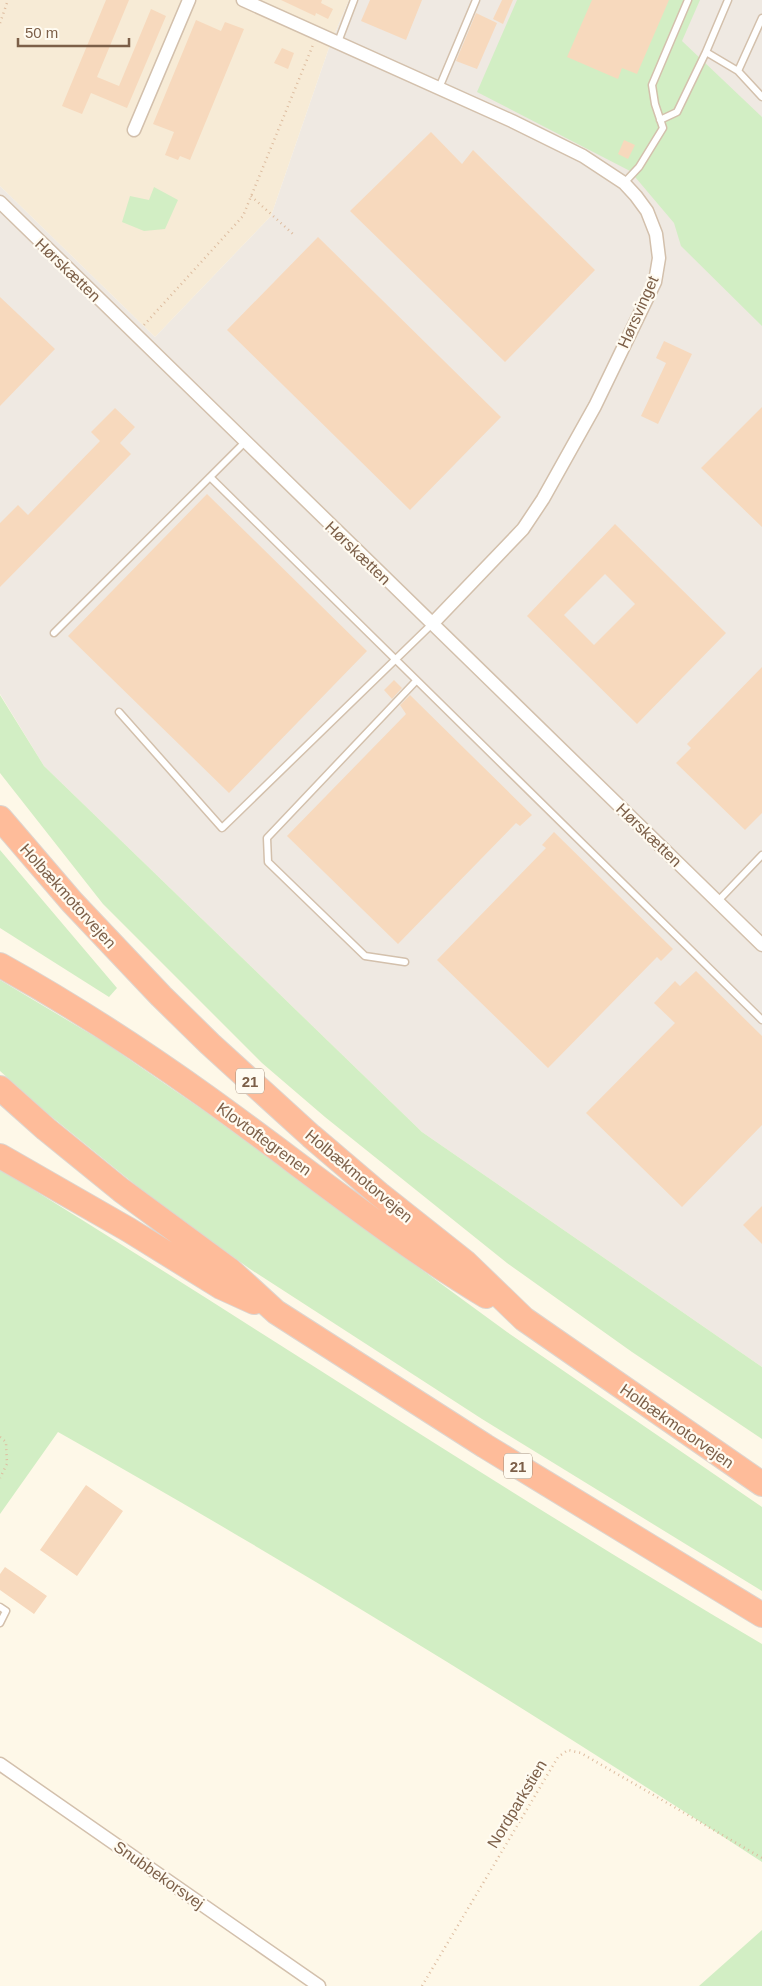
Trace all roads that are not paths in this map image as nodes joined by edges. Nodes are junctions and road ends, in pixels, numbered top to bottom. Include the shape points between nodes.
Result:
1 (189, 0) edge
2 (243, 0) edge
3 (354, 0) edge
4 (476, 0) edge
5 (688, 0) edge
6 (728, 0) edge
7 (762, 18) edge
8 (335, 41) junction
9 (706, 52) junction
10 (738, 70) junction
11 (439, 88) junction
12 (762, 97) edge
13 (660, 120) junction
14 (134, 130) dead end
15 (624, 183) junction
16 (0, 202) edge
17 (245, 442) junction
18 (210, 476) junction
19 (432, 624) junction
20 (54, 633) dead end
21 (394, 659) junction
22 (416, 681) junction
23 (119, 712) dead end
24 (0, 818) edge
25 (762, 855) edge
26 (718, 902) junction
27 (762, 945) edge
28 (405, 962) dead end
29 (0, 965) edge
30 (762, 1020) edge
31 (0, 1088) edge
32 (0, 1156) edge
33 (276, 1312) junction
34 (524, 1319) junction
35 (762, 1484) edge
36 (0, 1607) edge
37 (762, 1615) edge
38 (0, 1623) edge
39 (0, 1764) edge
40 (319, 1986) edge

1 - 14 street
2 - 8 street, Hørsvinget
3 - 8 lane
4 - 11 lane
5 - 13 lane via 652,85
6 - 9 lane
7 - 10 lane
8 - 11 street, Hørsvinget
9 - 10 lane
9 - 13 lane via 677,112
10 - 12 lane
11 - 15 street, Hørsvinget via 583,156
13 - 15 lane via 663,128 639,167
15 - 19 street, Hørsvinget via 647,211 656,234 659,258 655,282 594,406 523,530
16 - 17 street, Hørskætten
17 - 18 lane
17 - 19 street, Hørskætten
18 - 20 lane
18 - 21 lane
19 - 21 lane
19 - 26 street, Hørskætten
21 - 22 lane
21 - 23 lane via 222,828
22 - 28 lane via 267,838 268,862 365,956
22 - 30 lane
24 - 34 highway, Holbækmotorvejen / 21 via 94,926 210,1044 351,1171 466,1264
25 - 26 lane
26 - 27 street, Hørskætten
29 - 34 highway, Klovtoftegrenen via 160,1064 451,1274
31 - 33 highway, 21 via 113,1184 231,1271
32 - 33 highway via 221,1287
33 - 37 highway, 21 via 485,1446
34 - 35 highway, Holbækmotorvejen / 21
36 - 38 lane via 6,1611
39 - 40 street, Snubbekorsvej

